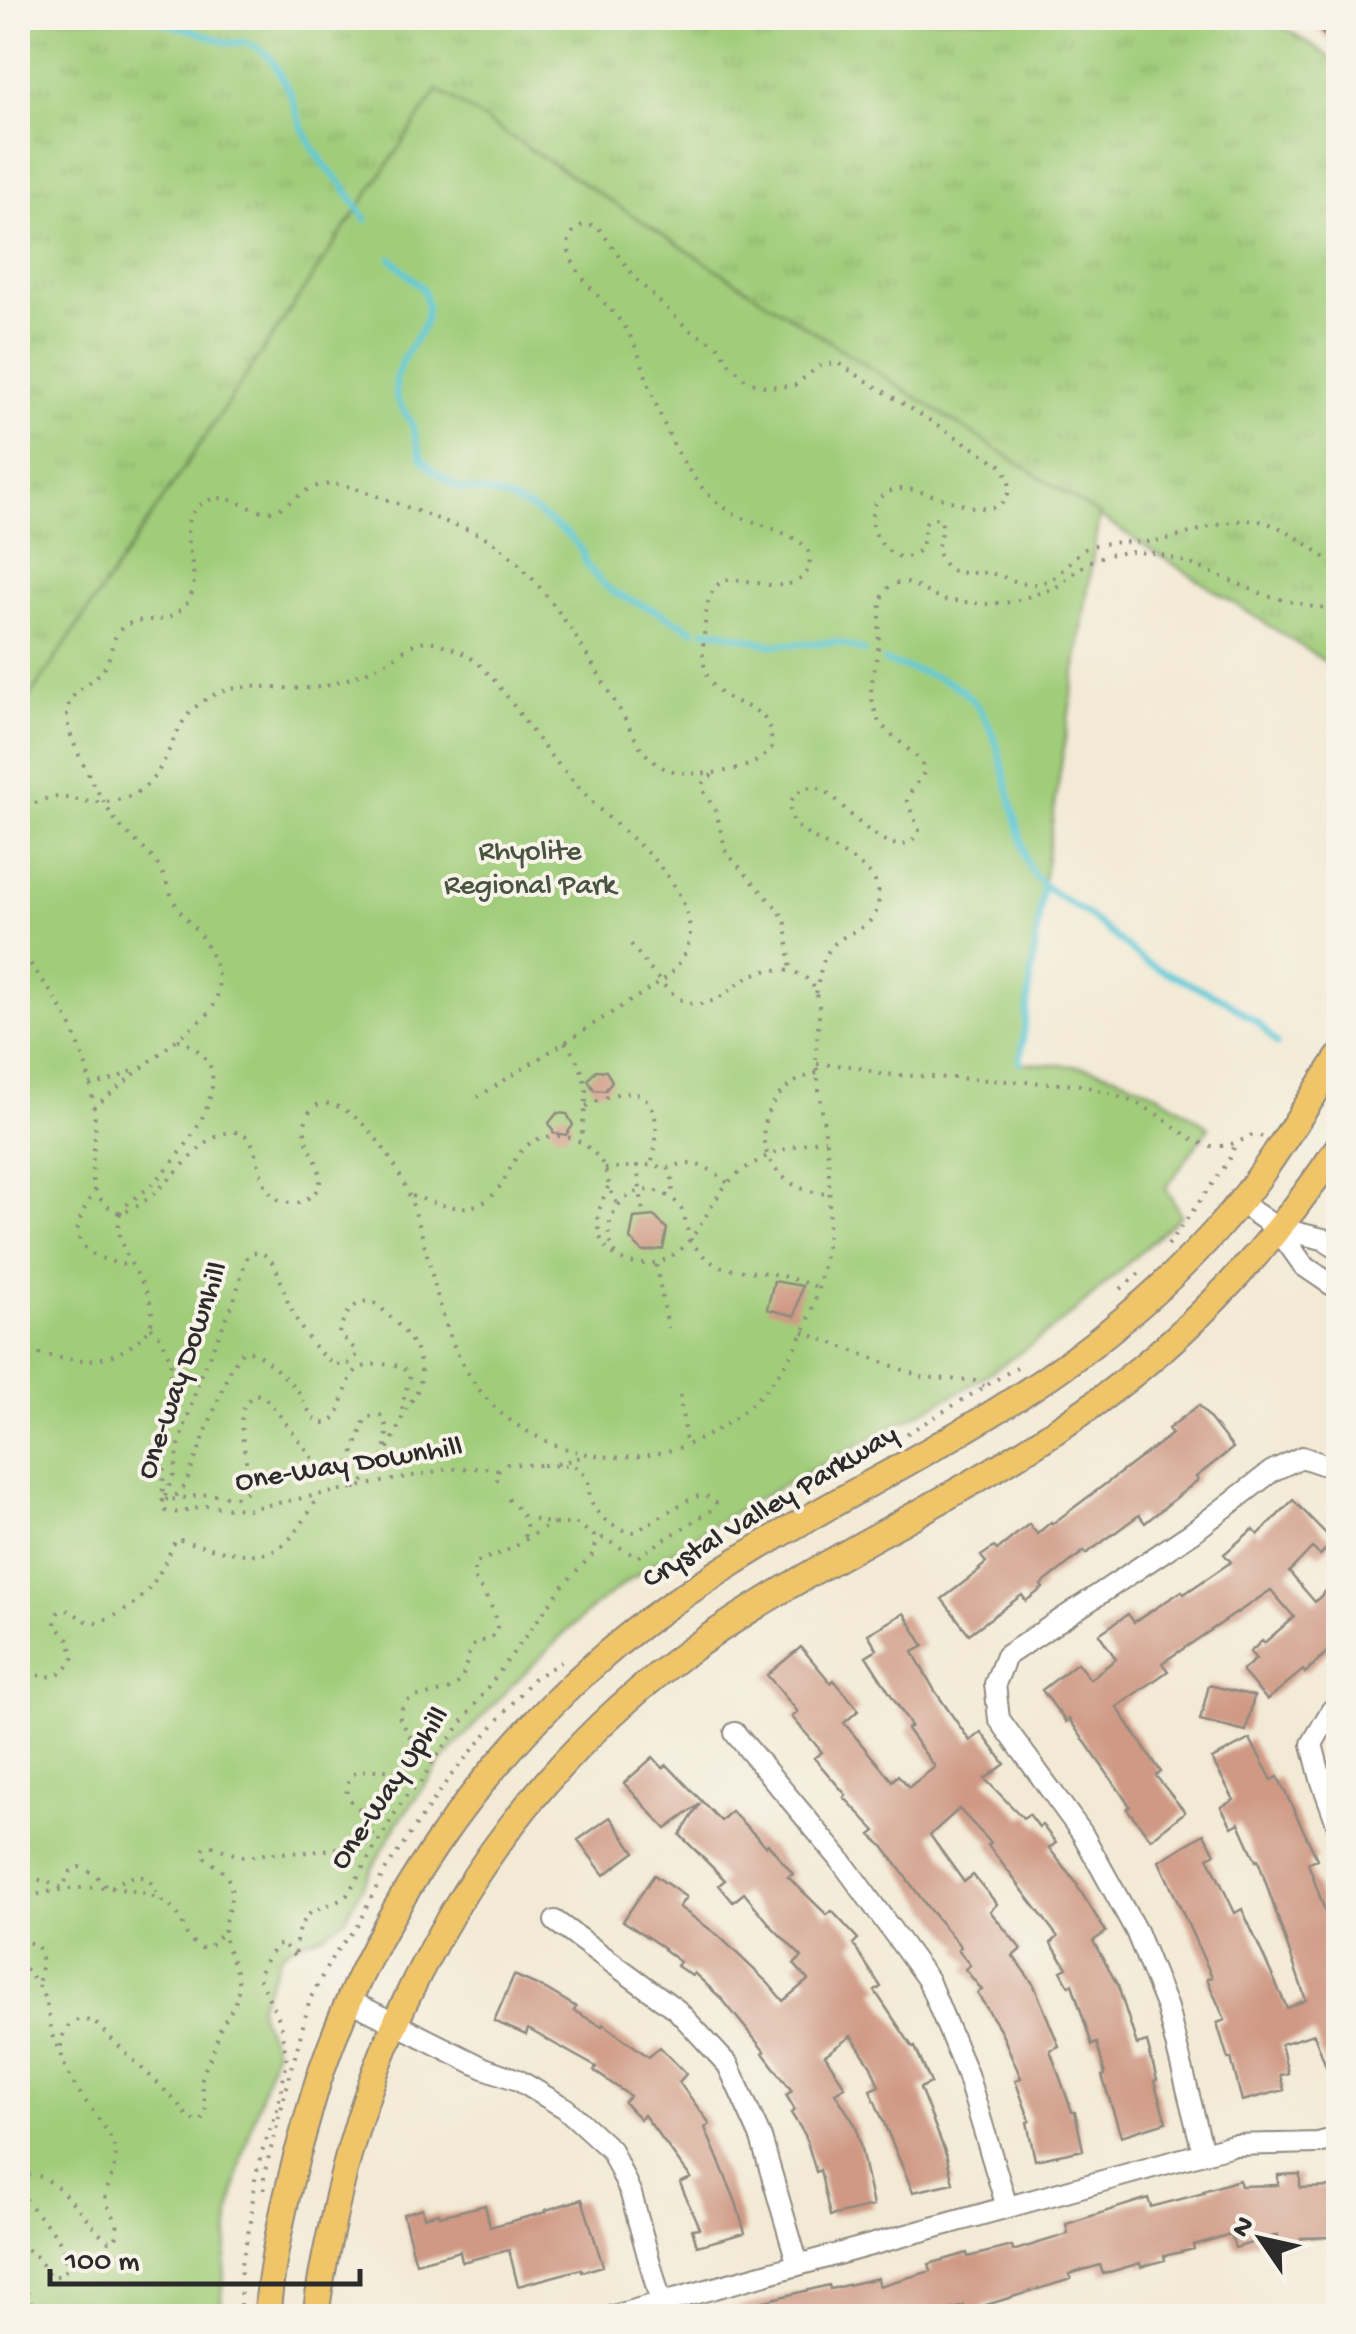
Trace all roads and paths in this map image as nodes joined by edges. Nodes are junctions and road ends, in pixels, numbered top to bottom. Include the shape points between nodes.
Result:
1 (1338, 567) edge
2 (1338, 605) edge
3 (716, 772) junction
4 (104, 802) junction
5 (18, 816) edge
6 (630, 943) dead end
7 (18, 948) edge
8 (791, 971) junction
9 (662, 981) junction
10 (816, 993) junction
11 (564, 1042) junction
12 (171, 1043) junction
13 (1338, 1058) edge
14 (817, 1064) junction
15 (145, 1065) junction
16 (817, 1073) junction
17 (90, 1085) junction
18 (478, 1096) dead end
19 (586, 1106) junction
20 (93, 1108) junction
21 (826, 1139) junction
22 (582, 1142) junction
23 (1234, 1146) dead end
24 (1338, 1147) edge
25 (768, 1154) junction
26 (637, 1165) junction
27 (650, 1165) junction
28 (668, 1168) junction
29 (605, 1169) junction
30 (728, 1183) junction
31 (608, 1187) junction
32 (94, 1189) junction
33 (640, 1191) junction
34 (830, 1194) junction
35 (409, 1196) junction
36 (673, 1199) junction
37 (1239, 1202) junction
38 (618, 1204) junction
39 (643, 1212) dead end
40 (120, 1213) junction
41 (1277, 1228) junction
42 (692, 1240) junction
43 (1338, 1248) edge
44 (619, 1260) junction
45 (656, 1265) junction
46 (131, 1266) junction
47 (817, 1287) junction
48 (1338, 1289) edge
49 (151, 1326) junction
50 (668, 1328) dead end
51 (803, 1332) junction
52 (18, 1350) edge
53 (986, 1387) dead end
54 (680, 1394) dead end
55 (403, 1416) junction
56 (686, 1445) junction
57 (385, 1452) junction
58 (586, 1456) junction
59 (543, 1465) junction
60 (499, 1470) junction
61 (1338, 1473) edge
62 (497, 1481) dead end
63 (355, 1489) junction
64 (318, 1497) junction
65 (508, 1499) dead end
66 (162, 1501) junction
67 (526, 1518) junction
68 (554, 1524) junction
69 (524, 1539) junction
70 (596, 1543) junction
71 (18, 1668) edge
72 (1338, 1704) edge
73 (735, 1733) dead end
74 (1338, 1826) edge
75 (18, 1881) edge
76 (62, 1888) junction
77 (108, 1889) junction
78 (18, 1901) edge
79 (159, 1901) junction
80 (555, 1922) dead end
81 (224, 1930) junction
82 (18, 1944) edge
83 (18, 1960) edge
84 (38, 1986) junction
85 (350, 2001) junction
86 (394, 2022) junction
87 (60, 2051) junction
88 (1338, 2138) edge
89 (1203, 2152) junction
90 (1007, 2207) junction
91 (18, 2243) edge
92 (798, 2265) junction
93 (18, 2273) edge
94 (661, 2303) junction
95 (38, 2316) edge
96 (240, 2316) edge
97 (266, 2316) edge
98 (316, 2316) edge
99 (613, 2316) edge

1 - 3 path via 1298,539 1252,521 1154,542 1099,544 1085,548 1056,577 1028,585 945,566 937,554 943,524 936,516 926,524 920,550 893,555 872,526 884,496 909,488 988,510 1008,493 1002,465 838,364 780,388 746,380 717,345 689,330 636,279 597,226 582,225 568,242 573,264 636,344 693,479 736,514 808,551 802,578 787,585 729,579 708,602 705,670 728,698 762,714 773,734 772,749 760,760
2 - 10 path via 1318,608 1267,596 1191,564 1130,552 1088,562 1055,588 1012,602 941,600 912,584 892,584 881,600 871,688 879,722 925,770 907,801 919,830 915,840 896,845 866,830 818,787 796,793 790,817 797,827 843,854 878,888 876,916 830,948
3 - 4 path via 671,771 649,758 553,602 503,548 361,490 324,484 275,510 225,498 192,513 186,535 195,574 192,595 166,619 122,628 106,666 70,703 69,728
3 - 8 path via 704,783 704,795 716,810 730,859 786,924
4 - 5 path via 53,797
4 - 9 path via 148,783 182,722 214,695 240,686 314,689 381,665 419,642 442,645 488,673 557,762 675,889 689,939 680,964
4 - 12 path via 157,864 176,907 216,964 214,1006
6 - 9 path
7 - 17 path via 59,1002
8 - 9 path via 752,974 704,1003 679,999
8 - 10 path
9 - 11 path
10 - 14 path
11 - 18 path
11 - 19 path via 582,1068
12 - 15 path
12 - 40 path via 179,1040 207,1060 212,1092 193,1136
13 - 37 main road, Crystal Valley Parkway
14 - 16 path
14 - 23 path via 1080,1086 1152,1112 1190,1140
15 - 17 path
15 - 20 path
16 - 21 path
16 - 25 path via 791,1083 773,1101 764,1125
17 - 20 path
19 - 22 path
19 - 27 path via 618,1093 648,1103 658,1121
20 - 32 path
21 - 25 path
21 - 34 path
22 - 29 path
22 - 35 path via 555,1136 528,1144 495,1194 473,1206
24 - 41 main road
25 - 30 path
25 - 34 path via 791,1184
26 - 27 path
26 - 29 path
26 - 33 path
27 - 28 path
28 - 30 path via 694,1164
28 - 36 path
29 - 31 path
30 - 42 path
31 - 38 path
31 - 44 path via 598,1224
32 - 40 path
32 - 46 path via 79,1238 98,1257
33 - 36 path
33 - 38 path
33 - 39 path
34 - 47 path
35 - 40 path via 364,1125 342,1109 319,1104 304,1127 320,1168 310,1198 298,1204 277,1199 262,1178 253,1143 230,1131 181,1165 152,1197
35 - 58 path via 450,1335 472,1379 512,1422
36 - 42 path
37 - 41 street
37 - 85 main road, Crystal Valley Parkway via 1123,1320 1047,1379 744,1556 604,1656 522,1736 455,1819 404,1896
38 - 44 path via 609,1238
40 - 46 path via 118,1232
41 - 43 street via 1324,1238
41 - 48 street via 1304,1266
41 - 86 main road via 1189,1325 1104,1397 770,1598 636,1693 559,1770 495,1848
42 - 45 path
42 - 47 path via 723,1267
44 - 45 path
45 - 50 path
46 - 49 path via 152,1308
47 - 51 path
49 - 52 path via 132,1346 93,1361
49 - 66 path, One-Way Downhill via 171,1362
51 - 53 path via 922,1378
51 - 56 path via 776,1377 742,1413
54 - 56 path
55 - 57 path
55 - 66 path, One-way Downhill via 410,1376 402,1366 358,1369 338,1416 326,1423 260,1357 242,1352 185,1486
55 - 66 path, One-way Downhill via 420,1376 413,1344 399,1326 374,1303 355,1306 339,1334 356,1356 335,1365 306,1334 273,1262 250,1253 201,1374
56 - 58 path via 656,1456
57 - 63 path
57 - 66 path, One-Way Downhill via 386,1421 366,1417 348,1468 329,1474 256,1394 242,1412 245,1492
58 - 59 path, One-Way Downhill
59 - 60 path, One-Way Downhill via 506,1464
59 - 70 path via 574,1466 588,1479 600,1516 628,1532 693,1497 705,1495 716,1504 637,1557 603,1538
60 - 62 path
60 - 63 path, One-Way Downhill via 447,1469
61 - 89 street via 1302,1457 1272,1471 1006,1656 996,1684 999,1719 1082,1833 1136,1931 1167,2008
63 - 64 path, One-Way Downhill
64 - 66 path, One-Way Downhill via 178,1513 166,1511
64 - 71 path, One-way Downhill via 295,1534 272,1552 233,1553 176,1539 150,1590 130,1607 99,1623 72,1610 59,1612 55,1625 74,1657 64,1671 45,1677
65 - 67 path
67 - 68 path
67 - 69 path
68 - 69 path
68 - 70 path via 578,1524
69 - 81 path via 474,1566 496,1633 472,1647 458,1684 403,1705 399,1716 412,1744 406,1765 362,1770 348,1780 347,1797 374,1828 368,1842 249,1856 204,1848 202,1854 230,1882
70 - 96 path, One-Way Uphill via 404,1798 347,1894 310,1914 296,1932 296,1958 281,1942 258,1976 280,2021 287,2062 254,2184
72 - 74 street via 1312,1744
73 - 90 street via 840,1858 928,1980
75 - 76 path
76 - 77 path
76 - 77 path via 79,1867
76 - 78 path
77 - 79 path
77 - 79 path via 138,1876 152,1884
79 - 81 path via 178,1914 186,1936 202,1948
80 - 92 street via 677,2010 728,2065 761,2138
81 - 87 path via 238,1989 202,2078 207,2109 201,2122 94,2022 74,2020
82 - 84 path via 41,1951
83 - 84 path
84 - 87 path
85 - 86 street
85 - 97 main road, Crystal Valley Parkway via 290,2183
86 - 94 street via 550,2098 611,2150 631,2194
86 - 98 main road via 338,2194
87 - 91 path via 74,2087 113,2145 105,2200 118,2232 109,2240 101,2236 72,2200 26,2174 20,2187 58,2237 65,2271 50,2276
88 - 89 street
89 - 90 street
90 - 92 street
92 - 94 street
93 - 95 path
94 - 99 street

